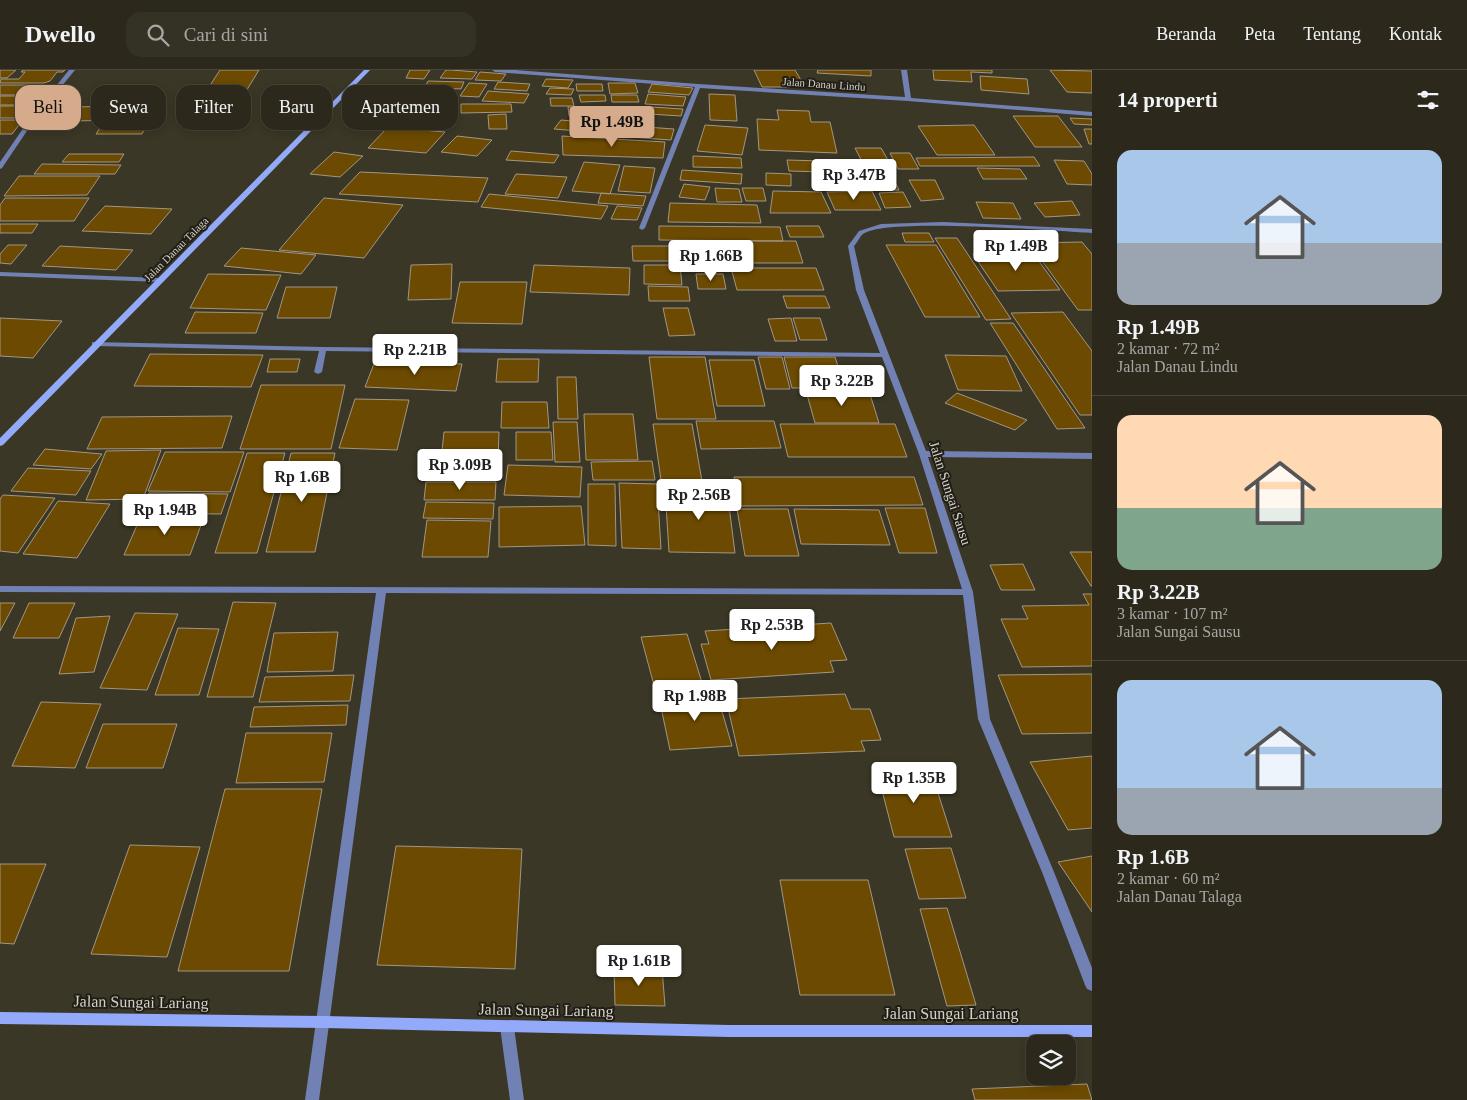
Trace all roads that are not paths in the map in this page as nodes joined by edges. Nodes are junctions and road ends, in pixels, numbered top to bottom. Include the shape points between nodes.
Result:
1 (72, 70) edge
2 (367, 70) edge
3 (495, 70) edge
4 (904, 70) edge
5 (584, 73) edge
6 (698, 86) junction
7 (908, 99) junction
8 (1092, 114) edge
9 (0, 167) edge
10 (642, 228) dead end
11 (1092, 231) edge
12 (0, 274) edge
13 (161, 280) junction
14 (95, 344) junction
15 (323, 349) junction
16 (886, 355) junction
17 (318, 372) dead end
18 (0, 443) edge
19 (923, 454) junction
20 (1092, 456) edge
21 (0, 589) edge
22 (381, 591) junction
23 (968, 592) junction
24 (1092, 985) edge
25 (0, 1018) edge
26 (324, 1022) junction
27 (507, 1027) junction
28 (1092, 1031) edge
29 (312, 1100) edge
30 (518, 1100) edge

1 - 9 street via 33,118
2 - 13 street, Jalan Danau Talaga
3 - 5 street, Jalan Danau Lindu
4 - 7 street
5 - 6 street, Jalan Danau Lindu
6 - 7 street, Jalan Danau Lindu
6 - 10 street
7 - 8 street, Jalan Danau Lindu
11 - 16 street, Jalan Sungai Sausu via 942,224 883,225 861,232 851,246 853,257 860,290
12 - 13 street
13 - 14 street, Jalan Danau Talaga
14 - 15 street
14 - 18 street, Jalan Danau Talaga
15 - 16 street
15 - 17 street
16 - 19 street, Jalan Sungai Sausu
19 - 20 street
19 - 23 street, Jalan Sungai Sausu
21 - 22 street
22 - 23 street
22 - 26 street
23 - 24 street, Jalan Sungai Sausu via 984,719
25 - 26 street, Jalan Sungai Lariang
26 - 27 street, Jalan Sungai Lariang
26 - 29 street
27 - 28 street, Jalan Sungai Lariang via 729,1032
27 - 30 street

